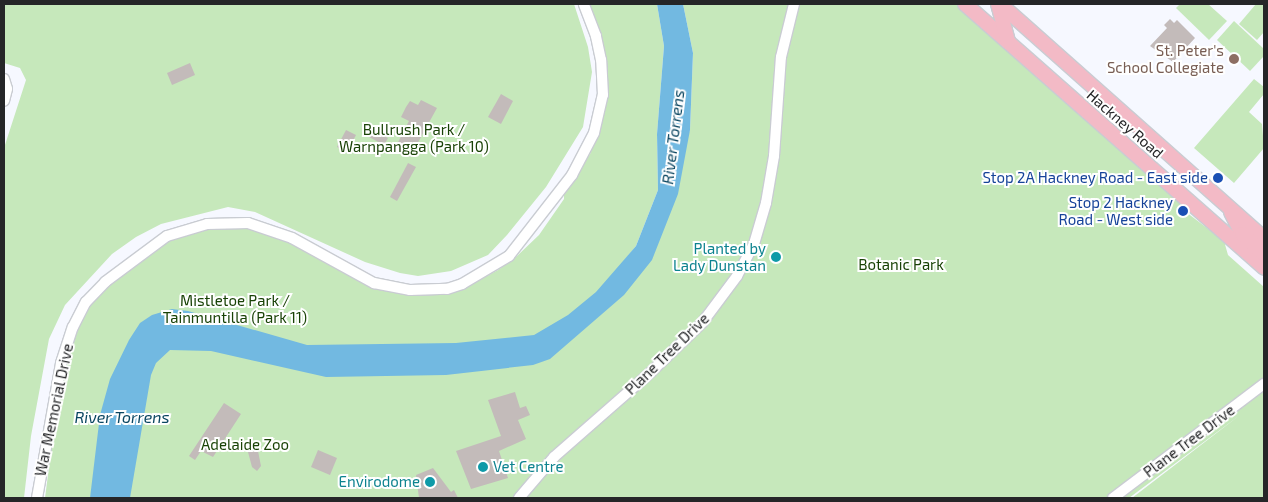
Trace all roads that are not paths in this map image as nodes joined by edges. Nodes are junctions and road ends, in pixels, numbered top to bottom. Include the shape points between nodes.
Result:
1 (584, 4) edge
2 (794, 4) edge
3 (965, 4) edge
4 (999, 4) edge
5 (1008, 42) junction
6 (4, 79) edge
7 (4, 101) edge
8 (1228, 207) junction
9 (1264, 238) edge
10 (1264, 254) edge
11 (1264, 268) edge
12 (1264, 384) edge
13 (37, 498) edge
14 (519, 498) edge
15 (1113, 498) edge

1 - 13 street, War Memorial Drive via 601,60 603,95 594,133 572,174 509,256 462,284 410,290 374,283 292,238 248,223 207,224 167,236 105,282 86,302 73,327 61,363
2 - 14 street, Plane Tree Drive via 781,57 774,156 766,203 754,244 737,276 702,323 554,457
3 - 5 highway, Hackney Road
4 - 5 highway
4 - 8 highway, Hackney Road
5 - 11 highway, Hackney Road
6 - 7 street via 7,89
8 - 9 highway, Hackney Road
8 - 10 highway via 1239,230
12 - 15 street, Plane Tree Drive

